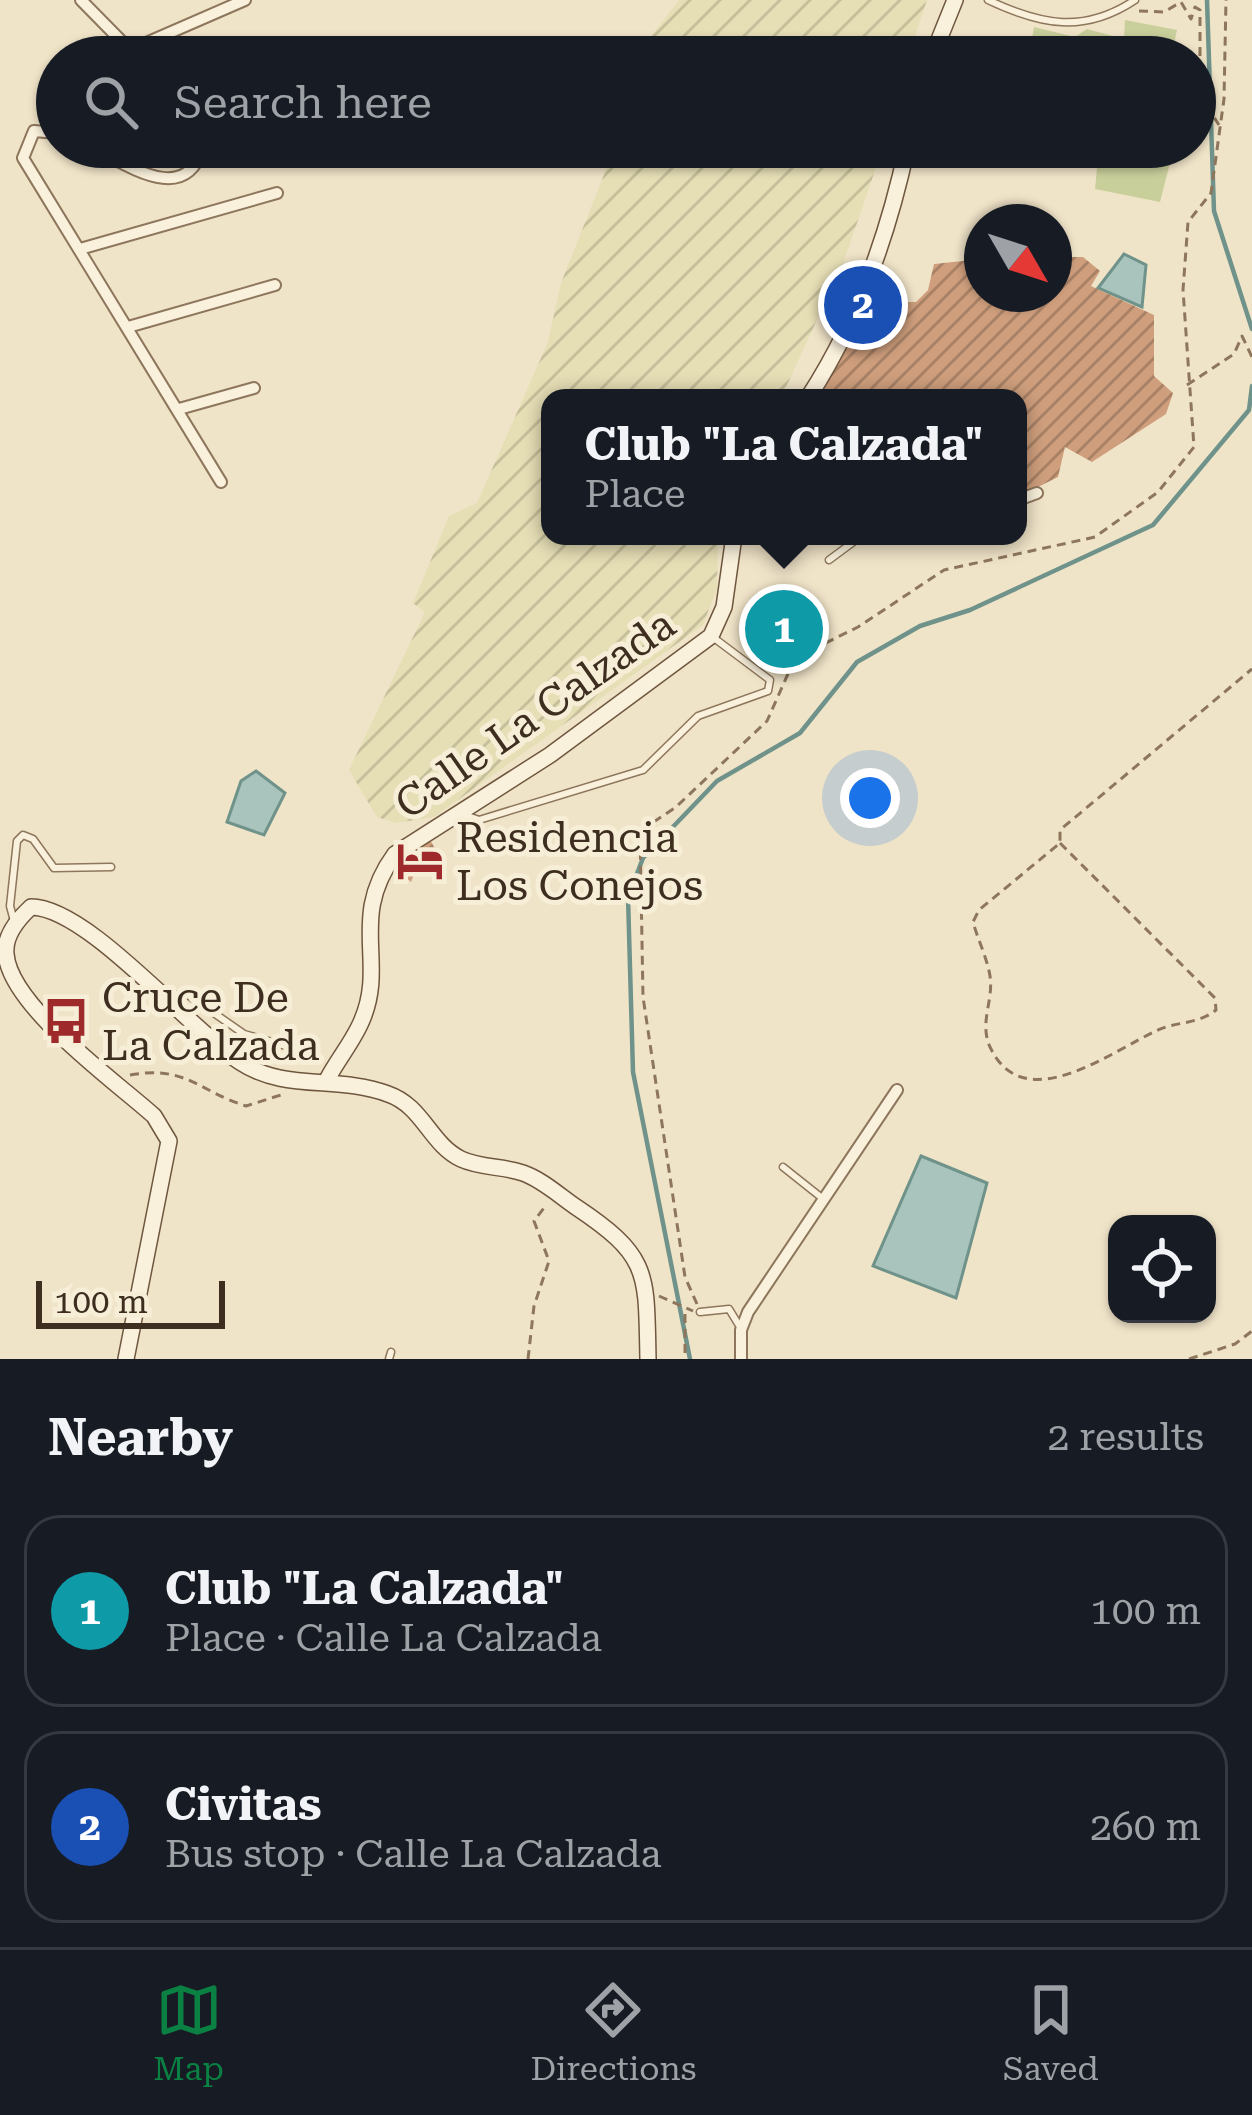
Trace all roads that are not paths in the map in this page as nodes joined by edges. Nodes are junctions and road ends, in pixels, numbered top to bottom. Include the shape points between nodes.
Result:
1 (82, 0) edge
2 (245, 0) edge
3 (955, 0) edge
4 (988, 0) edge
5 (1132, 2) edge
6 (117, 36) edge
7 (171, 36) edge
8 (940, 36) edge
9 (36, 131) edge
10 (135, 168) edge
11 (192, 168) edge
12 (902, 168) edge
13 (278, 193) dead end
14 (80, 249) junction
15 (275, 285) dead end
16 (128, 327) junction
17 (254, 388) dead end
18 (813, 389) edge
19 (179, 409) junction
20 (220, 482) dead end
21 (1037, 493) dead end
22 (1027, 497) edge
23 (733, 545) edge
24 (843, 545) edge
25 (829, 560) dead end
26 (711, 636) junction
27 (460, 813) junction
28 (111, 867) dead end
29 (15, 922) junction
30 (158, 995) junction
31 (286, 1046) dead end
32 (328, 1078) junction
33 (897, 1090) dead end
34 (783, 1167) dead end
35 (823, 1198) junction
36 (700, 1312) road end
37 (741, 1330) junction
38 (126, 1359) edge
39 (648, 1359) edge
40 (741, 1359) edge

1 - 6 street
2 - 7 street
3 - 8 main road
4 - 5 lane via 1058,26 1092,22
9 - 14 street via 22,158
10 - 11 street via 162,181
12 - 18 main road via 862,299
13 - 14 street
14 - 16 street
15 - 16 street
16 - 19 street
17 - 19 street
19 - 20 street
21 - 22 street
23 - 26 main road, Calle La Calzada
24 - 25 lane
26 - 27 main road, Calle La Calzada
26 - 27 lane via 761,670 768,692 698,716 643,770 479,820
27 - 32 main road, Calle La Calzada via 395,854 378,877 368,905 363,1018
28 - 29 lane via 54,868 22,835 10,906
29 - 30 main road via 31,907 68,916
29 - 38 main road via 5,952 16,985 154,1116 169,1141
30 - 31 lane via 188,995 244,1034
30 - 32 main road via 267,1078
32 - 39 main road via 390,1094 463,1160 526,1174 633,1250
33 - 35 street
34 - 35 lane
35 - 37 street
36 - 37 lane via 729,1309
37 - 40 street

